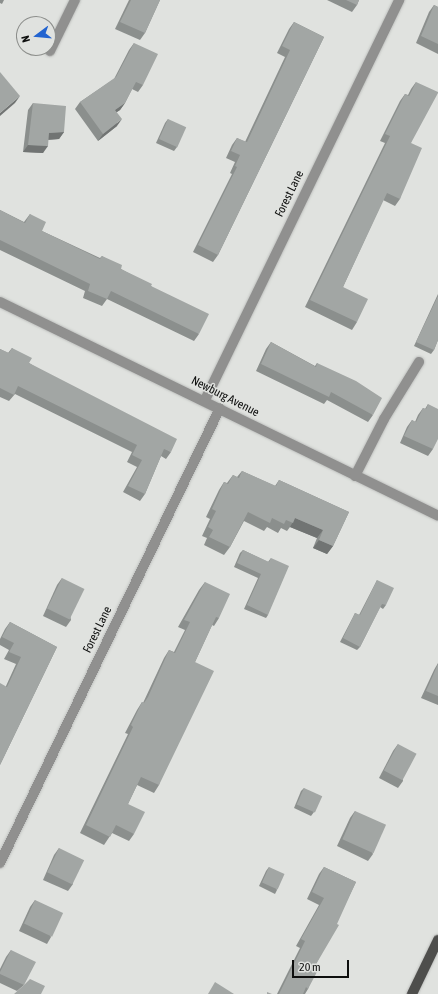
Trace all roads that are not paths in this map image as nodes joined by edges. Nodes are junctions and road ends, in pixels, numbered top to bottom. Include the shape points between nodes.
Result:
1 (75, 0) edge
2 (399, 0) edge
3 (56, 38) edge
4 (0, 302) edge
5 (419, 362) dead end
6 (204, 400) junction
7 (220, 408) junction
8 (355, 476) junction
9 (438, 516) edge
10 (0, 863) edge
11 (438, 940) edge
12 (412, 994) edge

1 - 3 street
2 - 6 street, Forest Lane
4 - 6 street, Newburg Avenue
5 - 8 street via 384,419
6 - 7 street, Newburg Avenue
7 - 8 street, Newburg Avenue
7 - 10 street, Forest Lane
8 - 9 street, Newburg Avenue
11 - 12 main road

